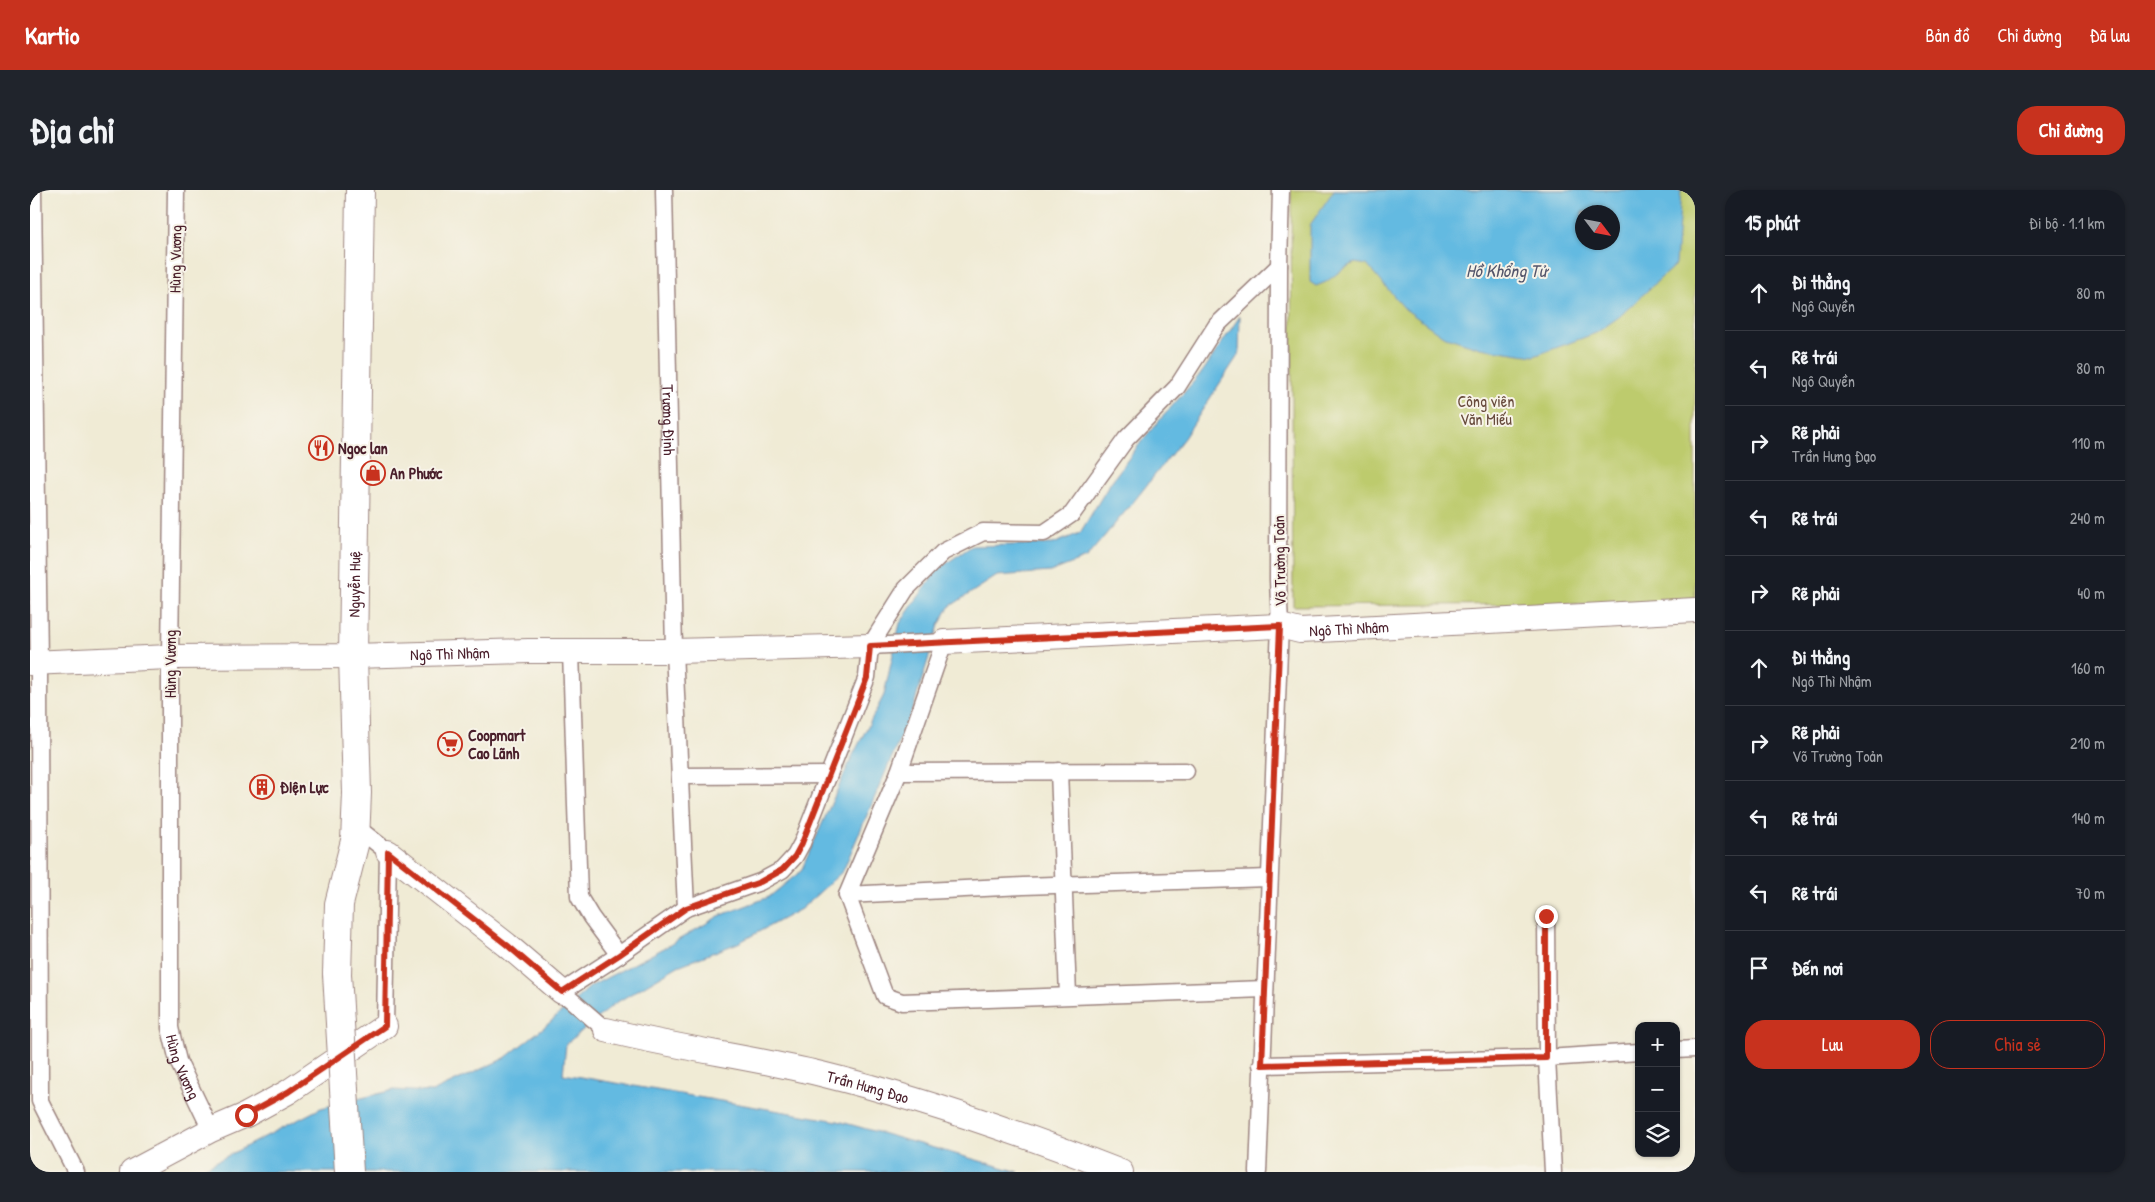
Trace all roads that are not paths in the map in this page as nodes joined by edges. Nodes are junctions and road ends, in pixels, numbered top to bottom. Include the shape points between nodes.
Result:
1 (33, 190) edge
2 (176, 190) edge
3 (360, 190) edge
4 (664, 190) edge
5 (1281, 190) edge
6 (1279, 266) junction
7 (32, 285) edge
8 (1695, 610) edge
9 (1280, 626) junction
10 (944, 642) junction
11 (870, 646) junction
12 (674, 651) junction
13 (571, 652) junction
14 (353, 656) junction
15 (170, 657) junction
16 (34, 663) edge
17 (1060, 771) junction
18 (1186, 771) dead end
19 (899, 772) junction
20 (829, 775) junction
21 (680, 776) junction
22 (355, 826) junction
23 (388, 852) junction
24 (1270, 878) junction
25 (1064, 885) junction
26 (847, 894) junction
27 (686, 908) junction
28 (1546, 916) dead end
29 (619, 955) junction
30 (35, 963) edge
31 (1265, 989) junction
32 (562, 992) junction
33 (1068, 995) junction
34 (385, 1026) joint
35 (606, 1030) joint
36 (1695, 1049) edge
37 (1680, 1050) edge
38 (1635, 1052) edge
39 (1546, 1058) junction
40 (1262, 1065) junction
41 (211, 1130) junction
42 (76, 1172) edge
43 (132, 1172) edge
44 (349, 1172) edge
45 (1121, 1172) edge
46 (1258, 1172) edge
47 (1553, 1172) edge

1 - 7 street
2 - 15 street, Hùng Vương
3 - 14 highway, Nguyễn Huệ
4 - 12 street, Trương Định
5 - 6 street, Võ Trường Toản
6 - 9 street, Võ Trường Toản
6 - 11 street via 1216,326 1177,387 1126,440 1072,514 1044,533 983,532 943,552 906,589
7 - 16 street
8 - 9 street, Ngô Thì Nhậm via 1300,631
9 - 10 street, Ngô Thì Nhậm
9 - 24 street, Võ Trường Toản
10 - 11 street
10 - 19 street
11 - 12 street, Ngô Thì Nhậm
11 - 20 street via 867,678
12 - 13 street, Ngô Thì Nhậm
12 - 21 street, Trương Định
13 - 14 street, Ngô Thì Nhậm
13 - 29 street via 579,897
14 - 15 street, Ngô Thì Nhậm
14 - 22 highway, Nguyễn Huệ
15 - 16 street, Ngô Thì Nhậm
15 - 41 street, Hùng Vương via 170,1028 178,1061
16 - 30 street
17 - 18 street
17 - 19 street
17 - 25 street
19 - 26 street
20 - 21 street
20 - 27 street via 802,843 782,870 760,882
21 - 27 street, Trương Định
22 - 23 street
22 - 44 highway, Nguyễn Huệ, bridge via 355,841 339,904 337,974
23 - 32 street
23 - 34 street
24 - 25 street
24 - 31 street, Võ Trường Toản
25 - 26 street
25 - 33 street
26 - 33 street via 885,996 902,1002
27 - 29 street
28 - 39 street
29 - 32 street
30 - 42 street via 40,1101
31 - 33 street
31 - 40 street, Võ Trường Toản
32 - 35 street
34 - 41 street via 288,1092
35 - 45 street, Trần Hưng Đạo via 883,1090 1062,1149
36 - 37 street
38 - 39 street
39 - 40 street
39 - 47 street
40 - 46 street, Võ Trường Toản
41 - 43 street

